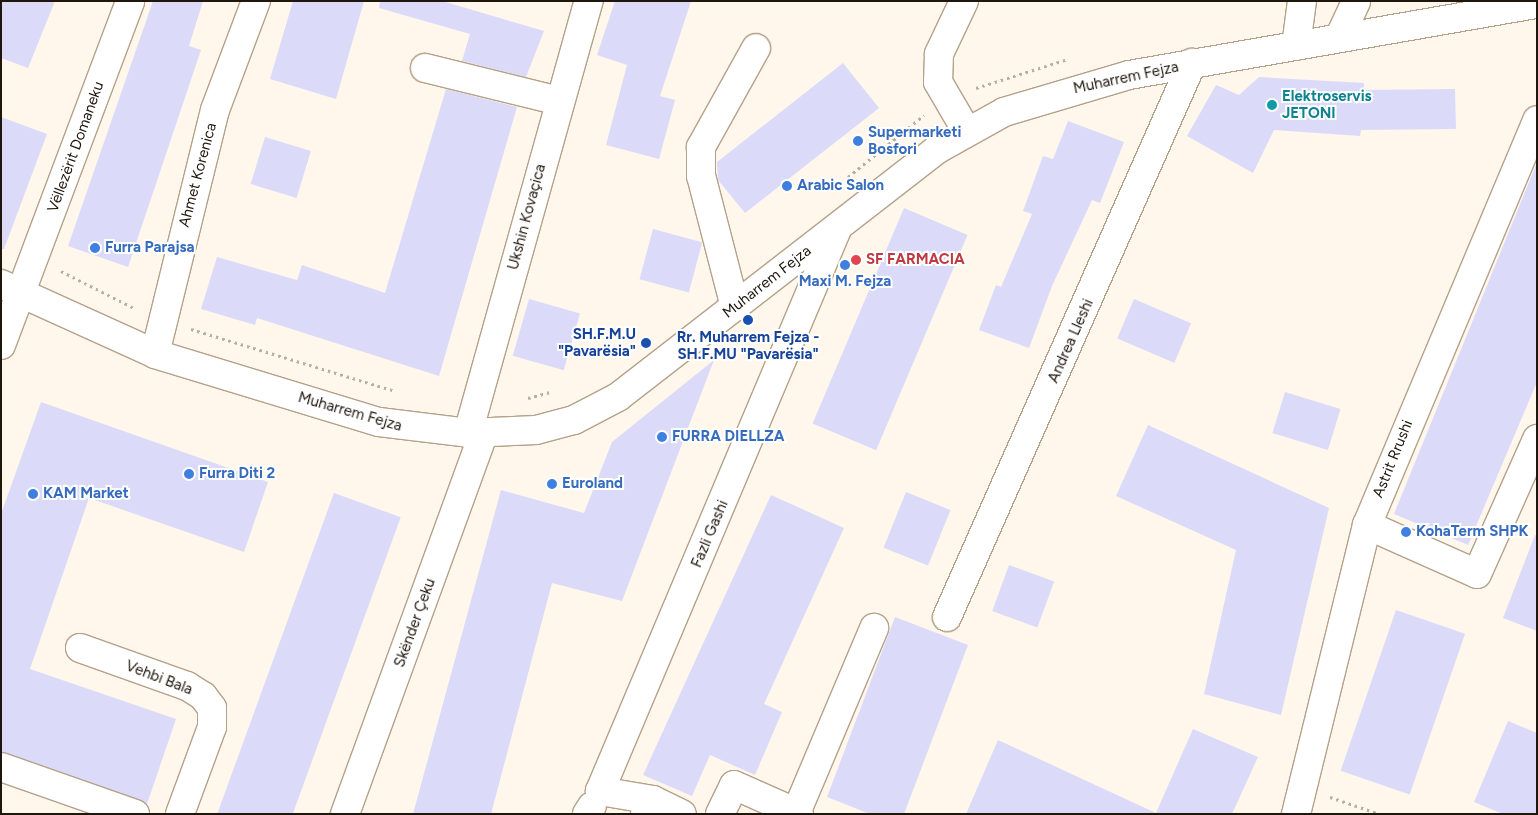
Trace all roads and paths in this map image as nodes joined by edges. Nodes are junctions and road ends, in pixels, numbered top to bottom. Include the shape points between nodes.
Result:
1 (130, 1) edge
2 (256, 1) edge
3 (589, 1) edge
4 (964, 1) edge
5 (1302, 1) edge
6 (1356, 1) edge
7 (1537, 4) edge
8 (1340, 36) junction
9 (1296, 46) junction
10 (756, 48) dead end
11 (1072, 58) dead end
12 (1192, 63) junction
13 (425, 68) dead end
14 (948, 99) junction
15 (559, 101) junction
16 (1537, 120) edge
17 (966, 130) junction
18 (839, 185) dead end
19 (838, 227) junction
20 (36, 258) junction
21 (12, 288) edge
22 (735, 307) junction
23 (160, 320) junction
24 (1, 345) edge
25 (155, 354) junction
26 (556, 391) dead end
27 (401, 392) dead end
28 (477, 402) junction
29 (476, 433) junction
30 (1537, 439) edge
31 (1367, 525) junction
32 (947, 617) dead end
33 (874, 628) dead end
34 (80, 648) dead end
35 (1, 767) edge
36 (1300, 801) edge
37 (649, 807) edge
38 (797, 813) edge
39 (136, 814) edge
40 (180, 814) edge
41 (345, 814) edge
42 (682, 814) edge
43 (720, 814) edge
44 (1380, 814) edge

1 - 20 street, Vëllezërit Domaneku
2 - 23 street, Ahmet Korenica via 215,110
3 - 15 street, Ukshin Kovaçica
4 - 14 street via 939,54 938,82
5 - 9 street
6 - 8 street
7 - 8 street, Muharrem Fejza
8 - 9 street, Muharrem Fejza
9 - 12 street, Muharrem Fejza
10 - 22 street via 701,147 701,176
11 - 14 path
12 - 17 street, Muharrem Fejza via 1071,89
12 - 32 street, Andrea Lleshi
13 - 15 street
14 - 17 street
14 - 18 path
15 - 28 street, Ukshin Kovaçica
16 - 31 street, Astrit Rrushi
17 - 19 street, Muharrem Fejza
19 - 22 street, Muharrem Fejza
19 - 37 street, Fazli Gashi via 600,791
20 - 21 street, Vëllezërit Domaneku
20 - 23 path
21 - 24 street, Vëllezërit Domaneku
21 - 25 street, Muharrem Fejza
22 - 29 street, Muharrem Fejza via 618,397 574,420 536,430
23 - 25 street, Ahmet Korenica
23 - 27 path
25 - 29 street, Muharrem Fejza via 379,422
26 - 28 path
28 - 29 street, Ukshin Kovaçica
29 - 41 street, Skënder Çeku
30 - 31 street via 1477,574
31 - 36 street, Astrit Rrushi
33 - 38 street
34 - 40 street, Vehbi Bala via 187,686 203,696 212,708 212,727
35 - 39 street
36 - 44 path
37 - 42 street, Fazli Gashi
38 - 43 street via 734,785

